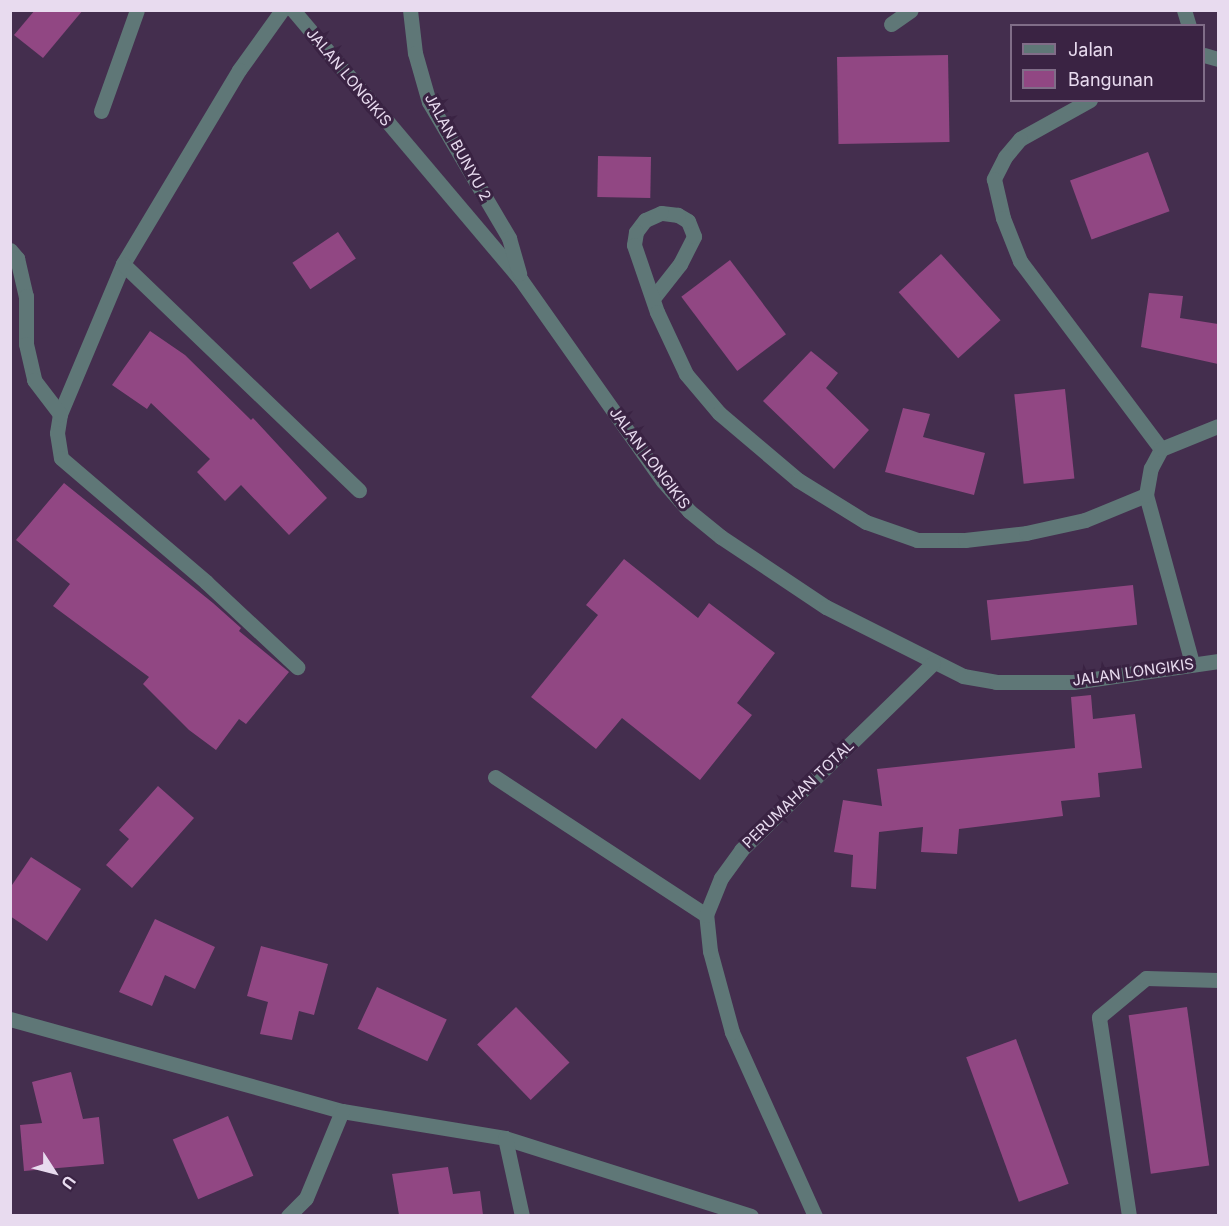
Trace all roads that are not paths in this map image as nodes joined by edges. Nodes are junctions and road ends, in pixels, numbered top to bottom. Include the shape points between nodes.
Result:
1 (137, 10) edge
2 (282, 10) edge
3 (293, 10) edge
4 (410, 10) edge
5 (911, 10) edge
6 (891, 24) dead end
7 (1086, 102) edge
8 (101, 111) dead end
9 (10, 250) edge
10 (123, 264) junction
11 (521, 280) junction
12 (654, 297) junction
13 (60, 414) junction
14 (1218, 426) edge
15 (1161, 449) junction
16 (359, 490) dead end
17 (1146, 495) junction
18 (1218, 661) edge
19 (933, 663) junction
20 (1192, 663) junction
21 (297, 667) dead end
22 (495, 777) dead end
23 (706, 915) junction
24 (1218, 980) edge
25 (10, 1019) edge
26 (342, 1111) junction
27 (505, 1138) junction
28 (288, 1215) edge
29 (522, 1215) edge
30 (751, 1215) edge
31 (815, 1215) edge
32 (1129, 1215) edge

1 - 8 street
2 - 10 street via 232,80
3 - 11 street, JALAN LONGIKIS
4 - 11 street, JALAN BUNYU 2 via 415,53 429,102 509,238
5 - 6 street
7 - 15 street via 1020,139 998,172 996,189 1020,261
9 - 13 street via 17,258 26,296 26,344 34,380
10 - 13 street
10 - 16 street
11 - 19 street, JALAN LONGIKIS via 689,511 720,537 826,607
12 - 12 street via 634,245 636,232 645,220 661,213 678,215 688,220 694,236 680,264
12 - 17 street via 686,374 719,413 798,480 866,522 917,540 965,540 1026,533 1085,520
13 - 21 street via 57,433 61,458 206,582
14 - 15 street
15 - 17 street via 1151,468
17 - 20 street
18 - 20 street, JALAN LONGIKIS
19 - 20 street, JALAN LONGIKIS via 963,676 996,682 1073,682
19 - 23 street, PERUMAHAN TOTAL via 741,850 721,878
22 - 23 street
23 - 31 street, PERUMAHAN TOTAL via 710,951 732,1032
24 - 32 street via 1146,978 1099,1017
25 - 26 street
26 - 27 street
26 - 28 street via 306,1198
27 - 29 street
27 - 30 street

